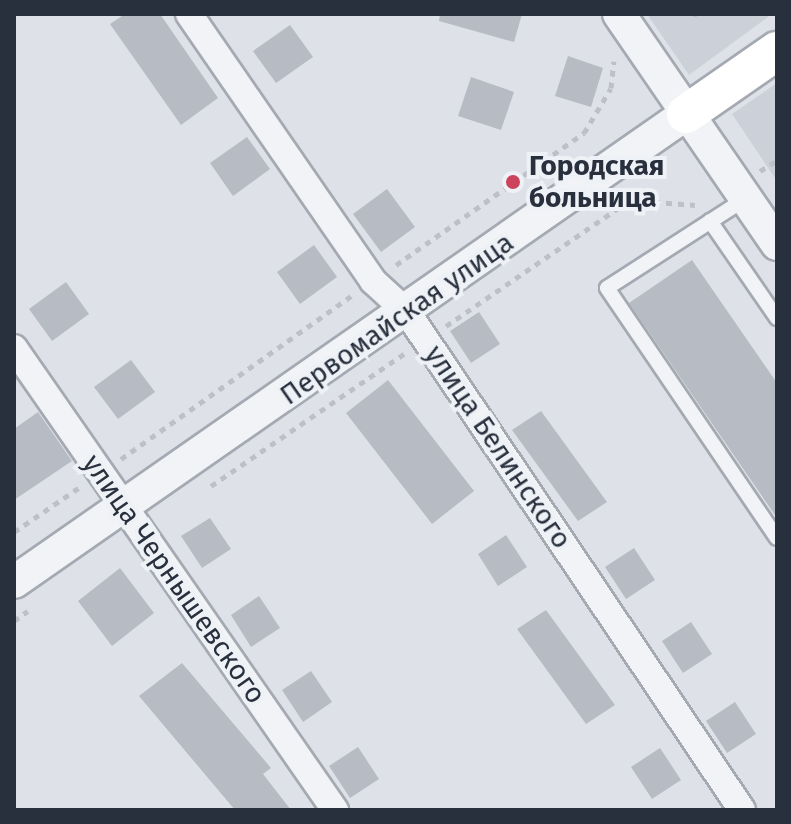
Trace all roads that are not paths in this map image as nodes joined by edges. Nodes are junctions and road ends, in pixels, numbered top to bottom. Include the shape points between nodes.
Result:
1 (189, 14) edge
2 (619, 14) edge
3 (777, 51) edge
4 (686, 114) junction
5 (745, 199) junction
6 (710, 221) junction
7 (777, 244) edge
8 (407, 312) junction
9 (777, 318) edge
10 (14, 348) edge
11 (127, 505) junction
12 (777, 538) edge
13 (14, 582) edge
14 (335, 810) edge
15 (742, 810) edge

1 - 8 street, улица Белинского via 373,281
2 - 4 street
3 - 4 main road, Первомайская улица
4 - 5 street
4 - 8 street, Первомайская улица
5 - 6 lane
5 - 7 street
6 - 9 lane
6 - 12 lane via 607,288
8 - 11 street, Первомайская улица
8 - 15 street, улица Белинского
10 - 11 street, улица Чернышевского
11 - 13 street, Первомайская улица
11 - 14 street, улица Чернышевского

